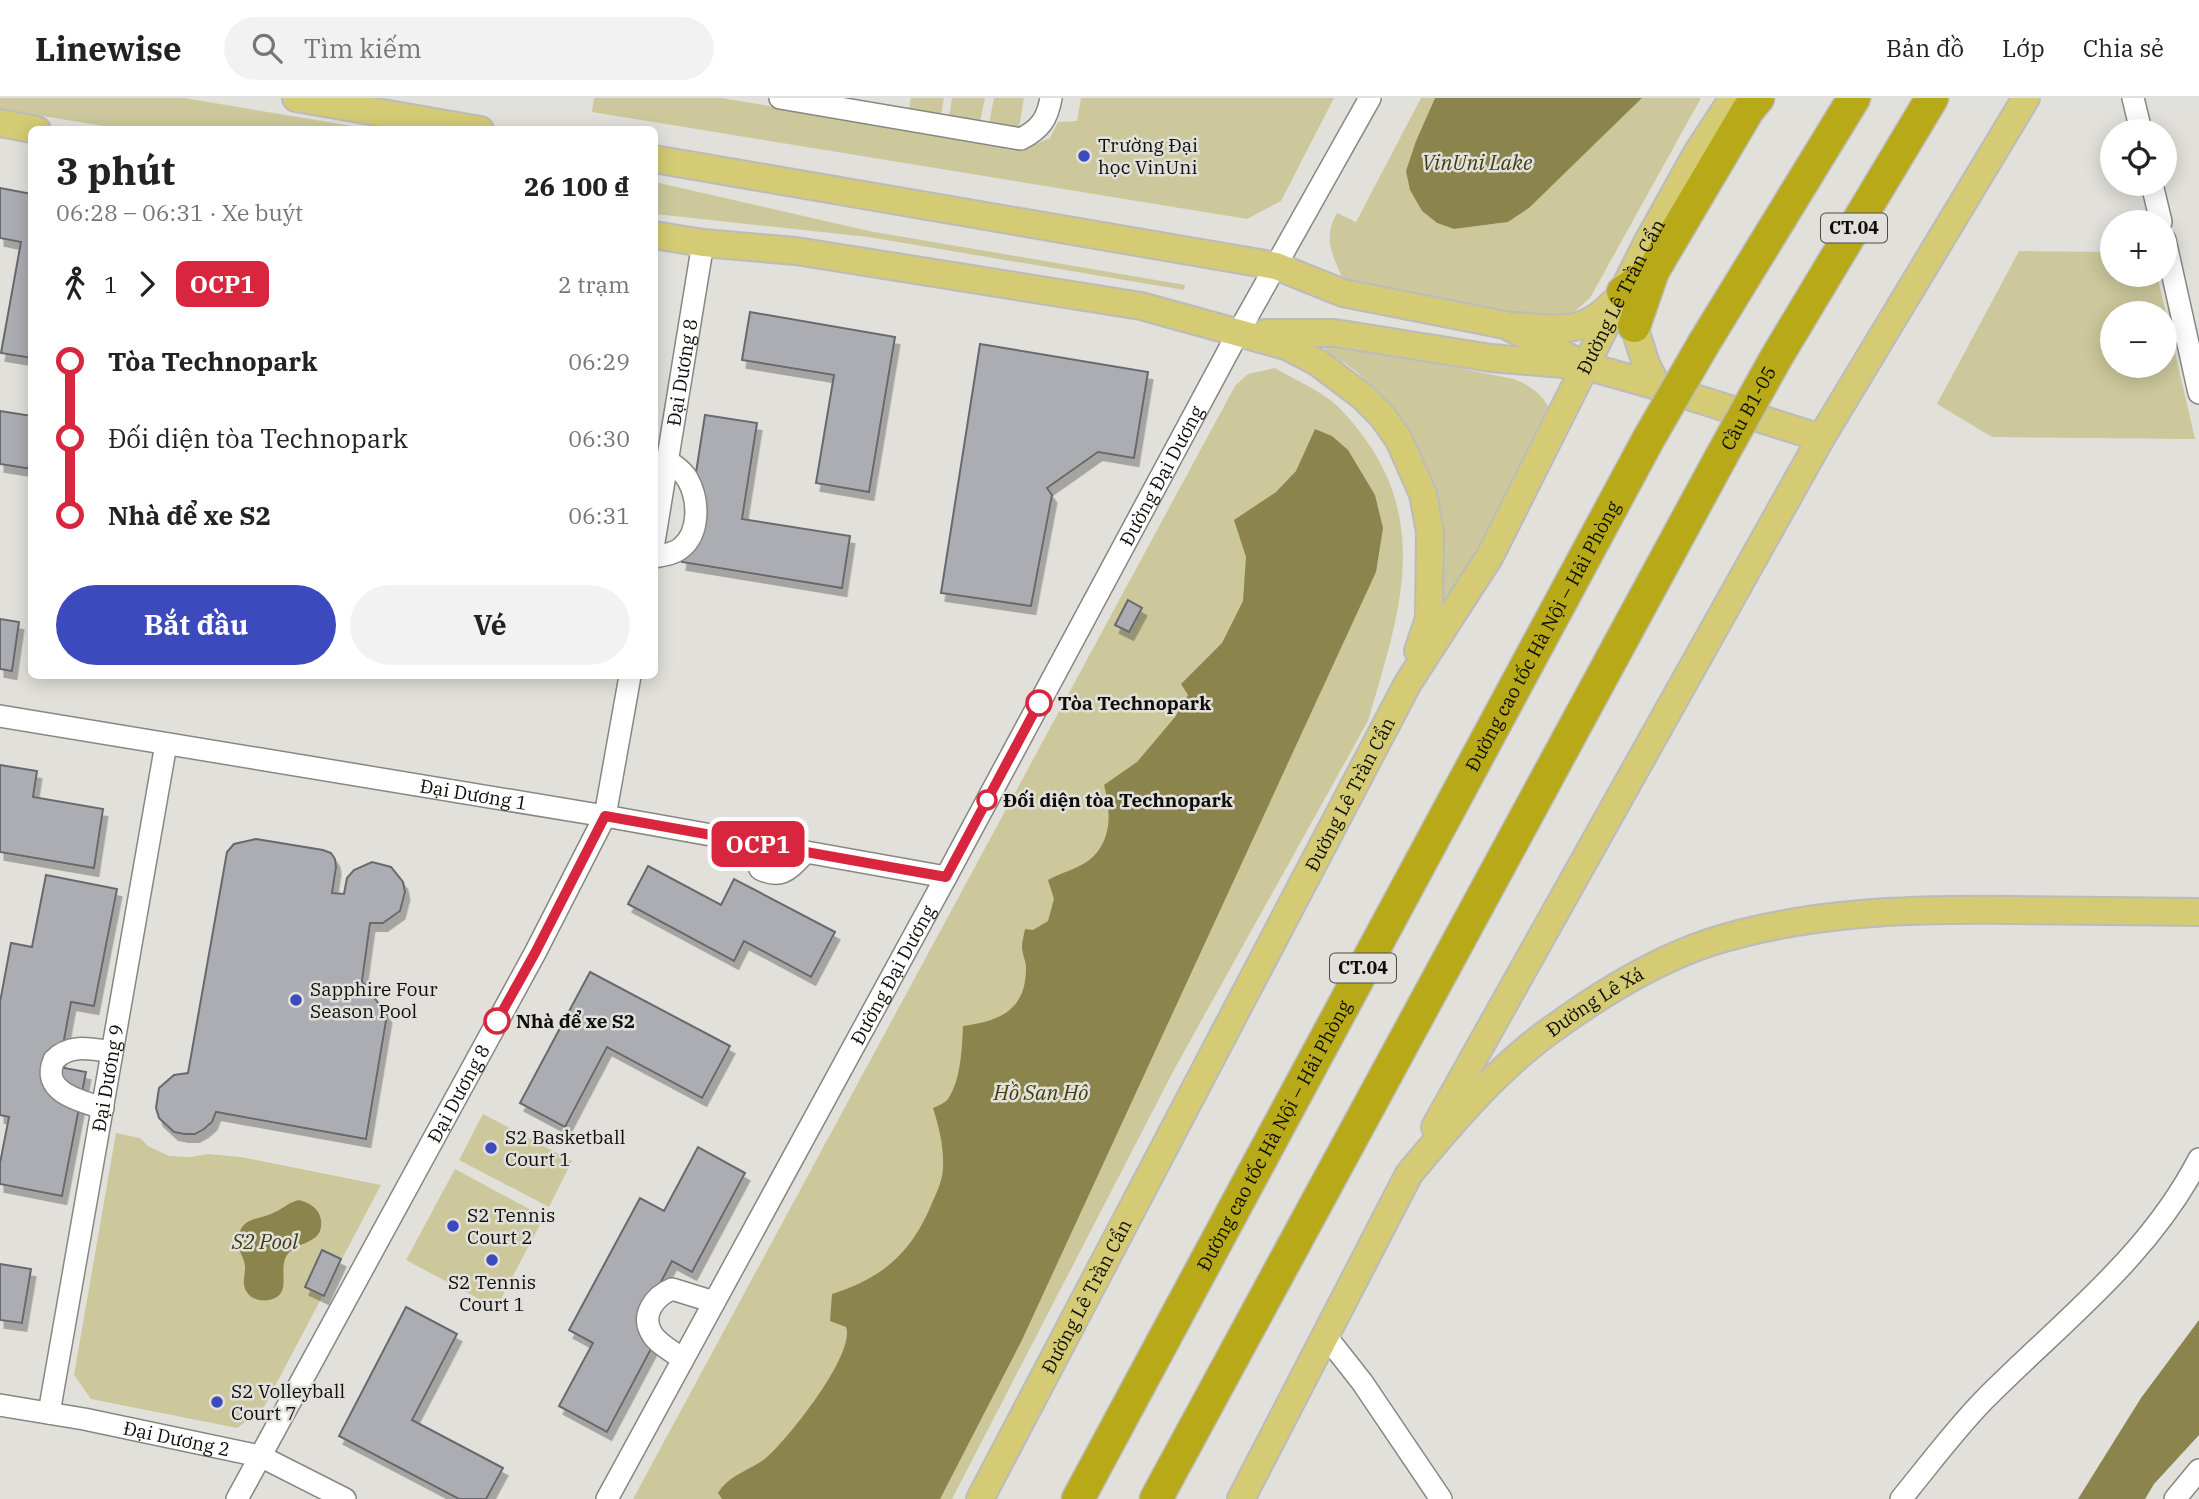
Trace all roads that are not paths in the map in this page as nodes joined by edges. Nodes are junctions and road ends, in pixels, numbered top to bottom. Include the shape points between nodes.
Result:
1 (296, 98) edge
2 (780, 98) edge
3 (1051, 98) edge
4 (1370, 98) edge
5 (1733, 98) edge
6 (1758, 98) edge
7 (1854, 98) edge
8 (1933, 98) edge
9 (2026, 98) edge
10 (2133, 98) edge
11 (2138, 119) edge
12 (0, 123) edge
13 (457, 126) edge
14 (28, 128) edge
15 (658, 160) edge
16 (658, 236) edge
17 (703, 243) junction
18 (1276, 266) junction
19 (1653, 271) junction
20 (2175, 287) edge
21 (1623, 292) junction
22 (1505, 325) junction
23 (1634, 326) junction
24 (1238, 332) junction
25 (1586, 366) junction
26 (1657, 386) junction
27 (2199, 393) edge
28 (1821, 438) junction
29 (668, 461) junction
30 (658, 519) edge
31 (658, 556) edge
32 (630, 679) edge
33 (1408, 683) junction
34 (0, 716) edge
35 (166, 744) junction
36 (605, 816) junction
37 (946, 877) junction
38 (2199, 912) edge
39 (112, 1052) junction
40 (103, 1108) junction
41 (2199, 1159) edge
42 (1409, 1174) junction
43 (714, 1302) junction
44 (1325, 1335) junction
45 (683, 1359) junction
46 (0, 1405) edge
47 (49, 1413) junction
48 (260, 1456) junction
49 (2198, 1473) edge
50 (237, 1499) edge
51 (345, 1499) edge
52 (607, 1499) edge
53 (980, 1499) edge
54 (1078, 1499) edge
55 (1156, 1499) edge
56 (1241, 1499) edge
57 (1441, 1499) edge
58 (1901, 1499) edge
59 (2175, 1499) edge

1 - 13 main road
2 - 3 street via 1021,139 1039,130
4 - 18 street, Đường Đại Dương
5 - 21 main road, Đường Lê Trần Cẩn via 1697,153
6 - 19 highway
7 - 54 highway, Đường cao tốc Hà Nội – Hải Phòng / CT.04, bridge via 1649,438
8 - 55 highway, Cầu B1-05 / CT.04, bridge via 1721,457
9 - 28 main road
10 - 11 street
12 - 14 main road
15 - 18 main road
16 - 17 main road
17 - 24 main road via 796,251 1140,306
17 - 29 street, Đại Dương 8
18 - 22 main road via 1343,293
18 - 24 street, Đường Đại Dương
19 - 21 highway
19 - 23 highway
20 - 27 street
21 - 22 main road via 1586,325 1569,329
21 - 23 main road
21 - 25 main road, Đường Lê Trần Cẩn
22 - 25 main road
23 - 26 main road
24 - 25 main road via 1335,333 1491,358
24 - 33 main road via 1286,346 1317,362 1362,396 1399,440 1413,469 1430,532 1429,619
24 - 37 street, Đường Đại Dương
25 - 26 main road
25 - 33 main road, Đường Lê Trần Cẩn via 1489,556
26 - 28 main road
28 - 42 main road
29 - 30 street, Đại Dương 8
29 - 31 street via 687,478 695,497 695,523 681,548
32 - 36 street, Đại Dương 8
33 - 53 main road, Đường Lê Trần Cẩn
34 - 35 street, Đại Dương 1
35 - 36 street, Đại Dương 1
35 - 39 street, Đại Dương 9
36 - 37 street, Đại Dương 1
36 - 48 street, Đại Dương 8
37 - 43 street, Đường Đại Dương
38 - 42 main road, Đường Lê Xá via 1870,912 1767,926 1708,943 1656,965 1556,1026 1472,1102
39 - 40 street, Đại Dương 9
39 - 40 street via 69,1050 54,1060 51,1070 61,1092
40 - 47 street, Đại Dương 9
41 - 58 street via 2145,1240 2089,1302 1984,1400
42 - 44 main road, Đường Lê Xá
43 - 45 street, Đường Đại Dương
43 - 45 street via 672,1289 655,1298 648,1326 653,1336
44 - 56 main road, Đường Lê Xá
44 - 57 street
45 - 52 street, Đường Đại Dương
46 - 47 street, Đại Dương 2
47 - 48 street, Đại Dương 2
48 - 50 street, Đại Dương 8
48 - 51 street, Đại Dương 2
49 - 59 street

